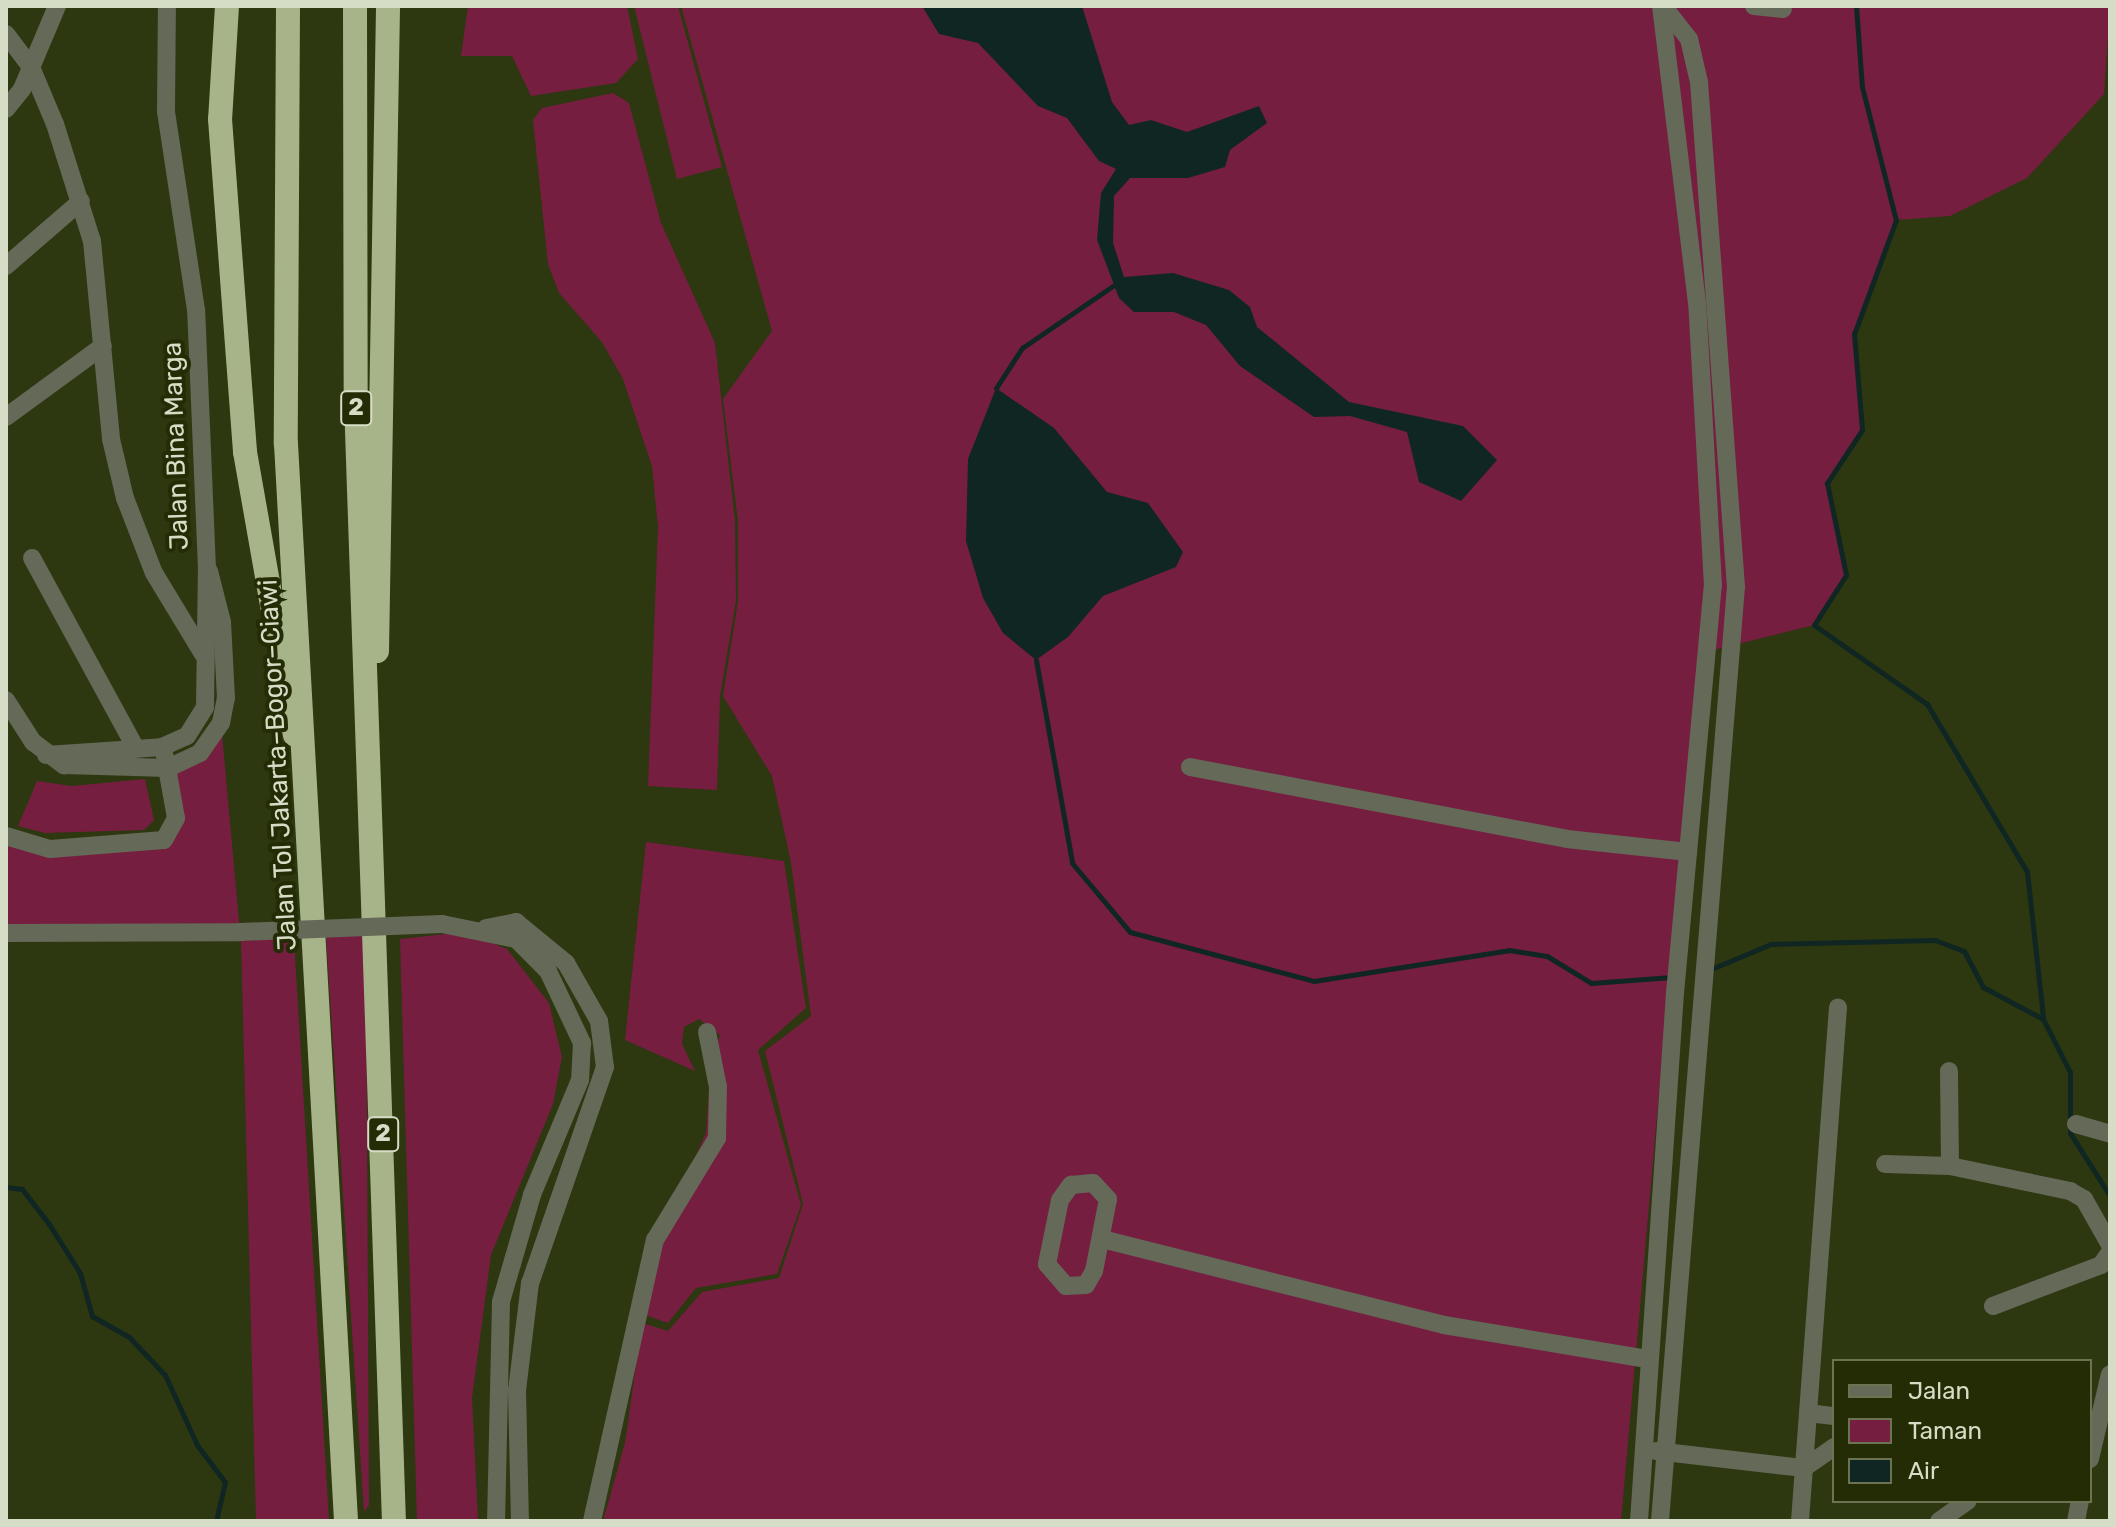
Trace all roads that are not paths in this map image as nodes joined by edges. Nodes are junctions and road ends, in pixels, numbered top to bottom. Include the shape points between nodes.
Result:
1 (57, 6) edge
2 (167, 6) edge
3 (227, 6) edge
4 (288, 6) edge
5 (355, 6) edge
6 (388, 6) edge
7 (1662, 6) edge
8 (1754, 6) edge
9 (1783, 9) dead end
10 (6, 34) edge
11 (31, 67) junction
12 (6, 109) edge
13 (81, 201) junction
14 (6, 266) edge
15 (103, 346) junction
16 (6, 417) edge
17 (32, 558) dead end
18 (207, 569) junction
19 (1713, 586) junction
20 (1736, 587) junction
21 (203, 656) junction
22 (6, 700) edge
23 (162, 747) junction
24 (368, 747) junction
25 (136, 749) junction
26 (46, 755) junction
27 (1190, 767) dead end
28 (168, 768) junction
29 (1696, 775) junction
30 (1722, 776) junction
31 (309, 791) junction
32 (6, 836) edge
33 (1688, 852) junction
34 (484, 929) junction
35 (6, 933) edge
36 (1838, 1007) dead end
37 (707, 1032) dead end
38 (1949, 1071) dead end
39 (2076, 1124) dead end
40 (2110, 1134) edge
41 (1885, 1164) dead end
42 (1950, 1166) junction
43 (1102, 1239) junction
44 (2110, 1245) edge
45 (2107, 1265) edge
46 (1993, 1306) dead end
47 (1647, 1359) junction
48 (2110, 1374) edge
49 (1808, 1413) junction
50 (1832, 1416) edge
51 (1832, 1448) edge
52 (1644, 1449) junction
53 (2092, 1450) edge
54 (1665, 1452) junction
55 (1804, 1468) junction
56 (1965, 1503) edge
57 (346, 1521) edge
58 (394, 1521) edge
59 (496, 1521) edge
60 (520, 1521) edge
61 (592, 1521) edge
62 (1639, 1521) edge
63 (1660, 1521) edge
64 (1800, 1521) edge
65 (1939, 1521) edge

1 - 11 street
2 - 18 street, Jalan Bina Marga via 164,88 195,295
3 - 31 highway via 220,119 245,452
4 - 31 highway, Jalan Tol Jakarta–Bogor–Ciawi via 286,444
5 - 24 highway, 2
6 - 24 highway via 382,601
7 - 19 street via 1697,303
7 - 20 street via 1689,39 1699,82
8 - 9 street
10 - 11 street
11 - 12 street
11 - 13 street
13 - 14 street
13 - 15 street via 100,277
15 - 16 street
15 - 21 street via 125,498 154,573
17 - 25 street
18 - 21 street, Jalan Bina Marga
18 - 28 street via 222,622 225,711 209,745
19 - 20 street
19 - 29 street
20 - 30 street
21 - 23 street, Jalan Bina Marga via 202,715 187,736
22 - 26 street
23 - 25 street, Jalan Bina Marga
23 - 28 street
24 - 58 highway, 2
25 - 26 street, Jalan Bina Marga
26 - 28 street via 83,769
27 - 33 street via 1567,839
28 - 32 street via 176,818 164,840 50,849
29 - 30 street
29 - 33 street
30 - 54 street via 1702,955
31 - 57 highway, Jalan Tol Jakarta–Bogor–Ciawi
33 - 47 street
34 - 35 street, bridge via 442,924
34 - 59 street via 516,939 548,971 580,1029 583,1057 501,1302
34 - 60 street via 516,922 566,963 599,1021 605,1067 530,1283 517,1391
36 - 49 street
37 - 61 street via 718,1087 717,1138 655,1240
38 - 42 street
39 - 40 street
41 - 42 street
42 - 44 street via 2070,1191 2084,1199
43 - 43 street via 1107,1194 1093,1183 1071,1185 1060,1200 1049,1274 1066,1286 1086,1285
43 - 47 street via 1444,1325
45 - 46 street
47 - 52 street
48 - 53 street
49 - 50 street
49 - 55 street
51 - 55 street
52 - 54 street
52 - 62 street
54 - 55 street
54 - 63 street
55 - 64 street
56 - 65 street

